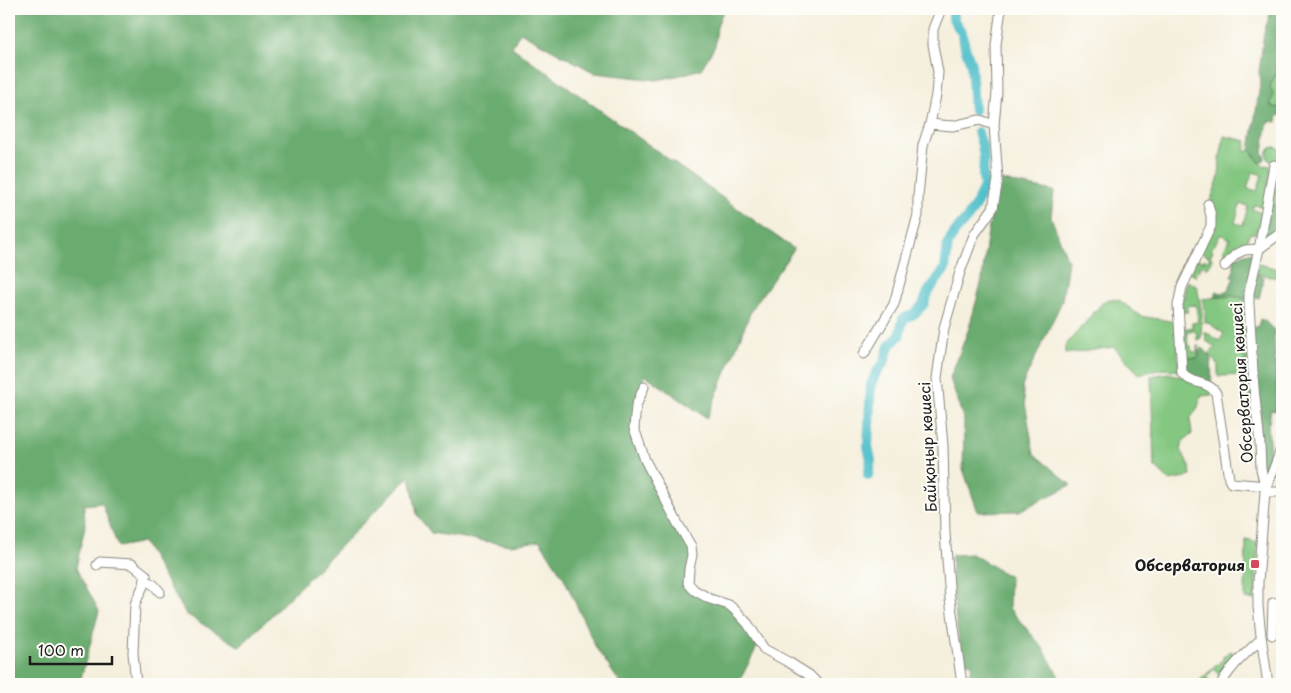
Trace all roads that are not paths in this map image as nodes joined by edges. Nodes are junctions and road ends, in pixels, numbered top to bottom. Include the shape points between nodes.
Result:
1 (941, 9) edge
2 (1001, 9) edge
3 (930, 124) junction
4 (994, 125) junction
5 (1274, 165) dead end
6 (1208, 204) dead end
7 (1282, 232) edge
8 (1258, 249) junction
9 (1225, 266) dead end
10 (864, 354) dead end
11 (644, 387) dead end
12 (1282, 447) edge
13 (1266, 489) junction
14 (1282, 492) edge
15 (97, 565) dead end
16 (144, 580) junction
17 (160, 592) dead end
18 (1282, 602) edge
19 (1282, 634) edge
20 (1272, 635) junction
21 (1261, 638) junction
22 (136, 684) edge
23 (818, 684) edge
24 (962, 684) edge
25 (1221, 684) edge
26 (1268, 684) edge

1 - 3 street via 933,29 938,72
2 - 4 street, Байқоңыр көшесі via 996,45
3 - 4 street via 952,126 980,120
3 - 10 street via 923,145 918,215 894,304
4 - 24 street, Байқоңыр көшесі via 998,180 993,208 974,235 960,272 944,328 936,378 943,446 944,533
5 - 8 street, Обсерватория көшесі
6 - 13 street via 1211,226 1179,297 1182,373 1186,378 1210,386 1216,393 1228,479 1231,483
7 - 8 street
8 - 9 street via 1236,254
8 - 13 street, Обсерватория көшесі via 1249,304 1261,469
11 - 23 street via 636,406 634,428 645,460 691,546 688,583 694,590 738,612 764,648
12 - 13 street
13 - 14 street
13 - 21 street via 1258,582
15 - 16 street via 100,562 132,564 146,575
16 - 17 street
16 - 22 street via 135,604 133,653
18 - 20 street via 1273,604
19 - 20 street
20 - 21 street
21 - 25 street via 1235,663
21 - 26 street

